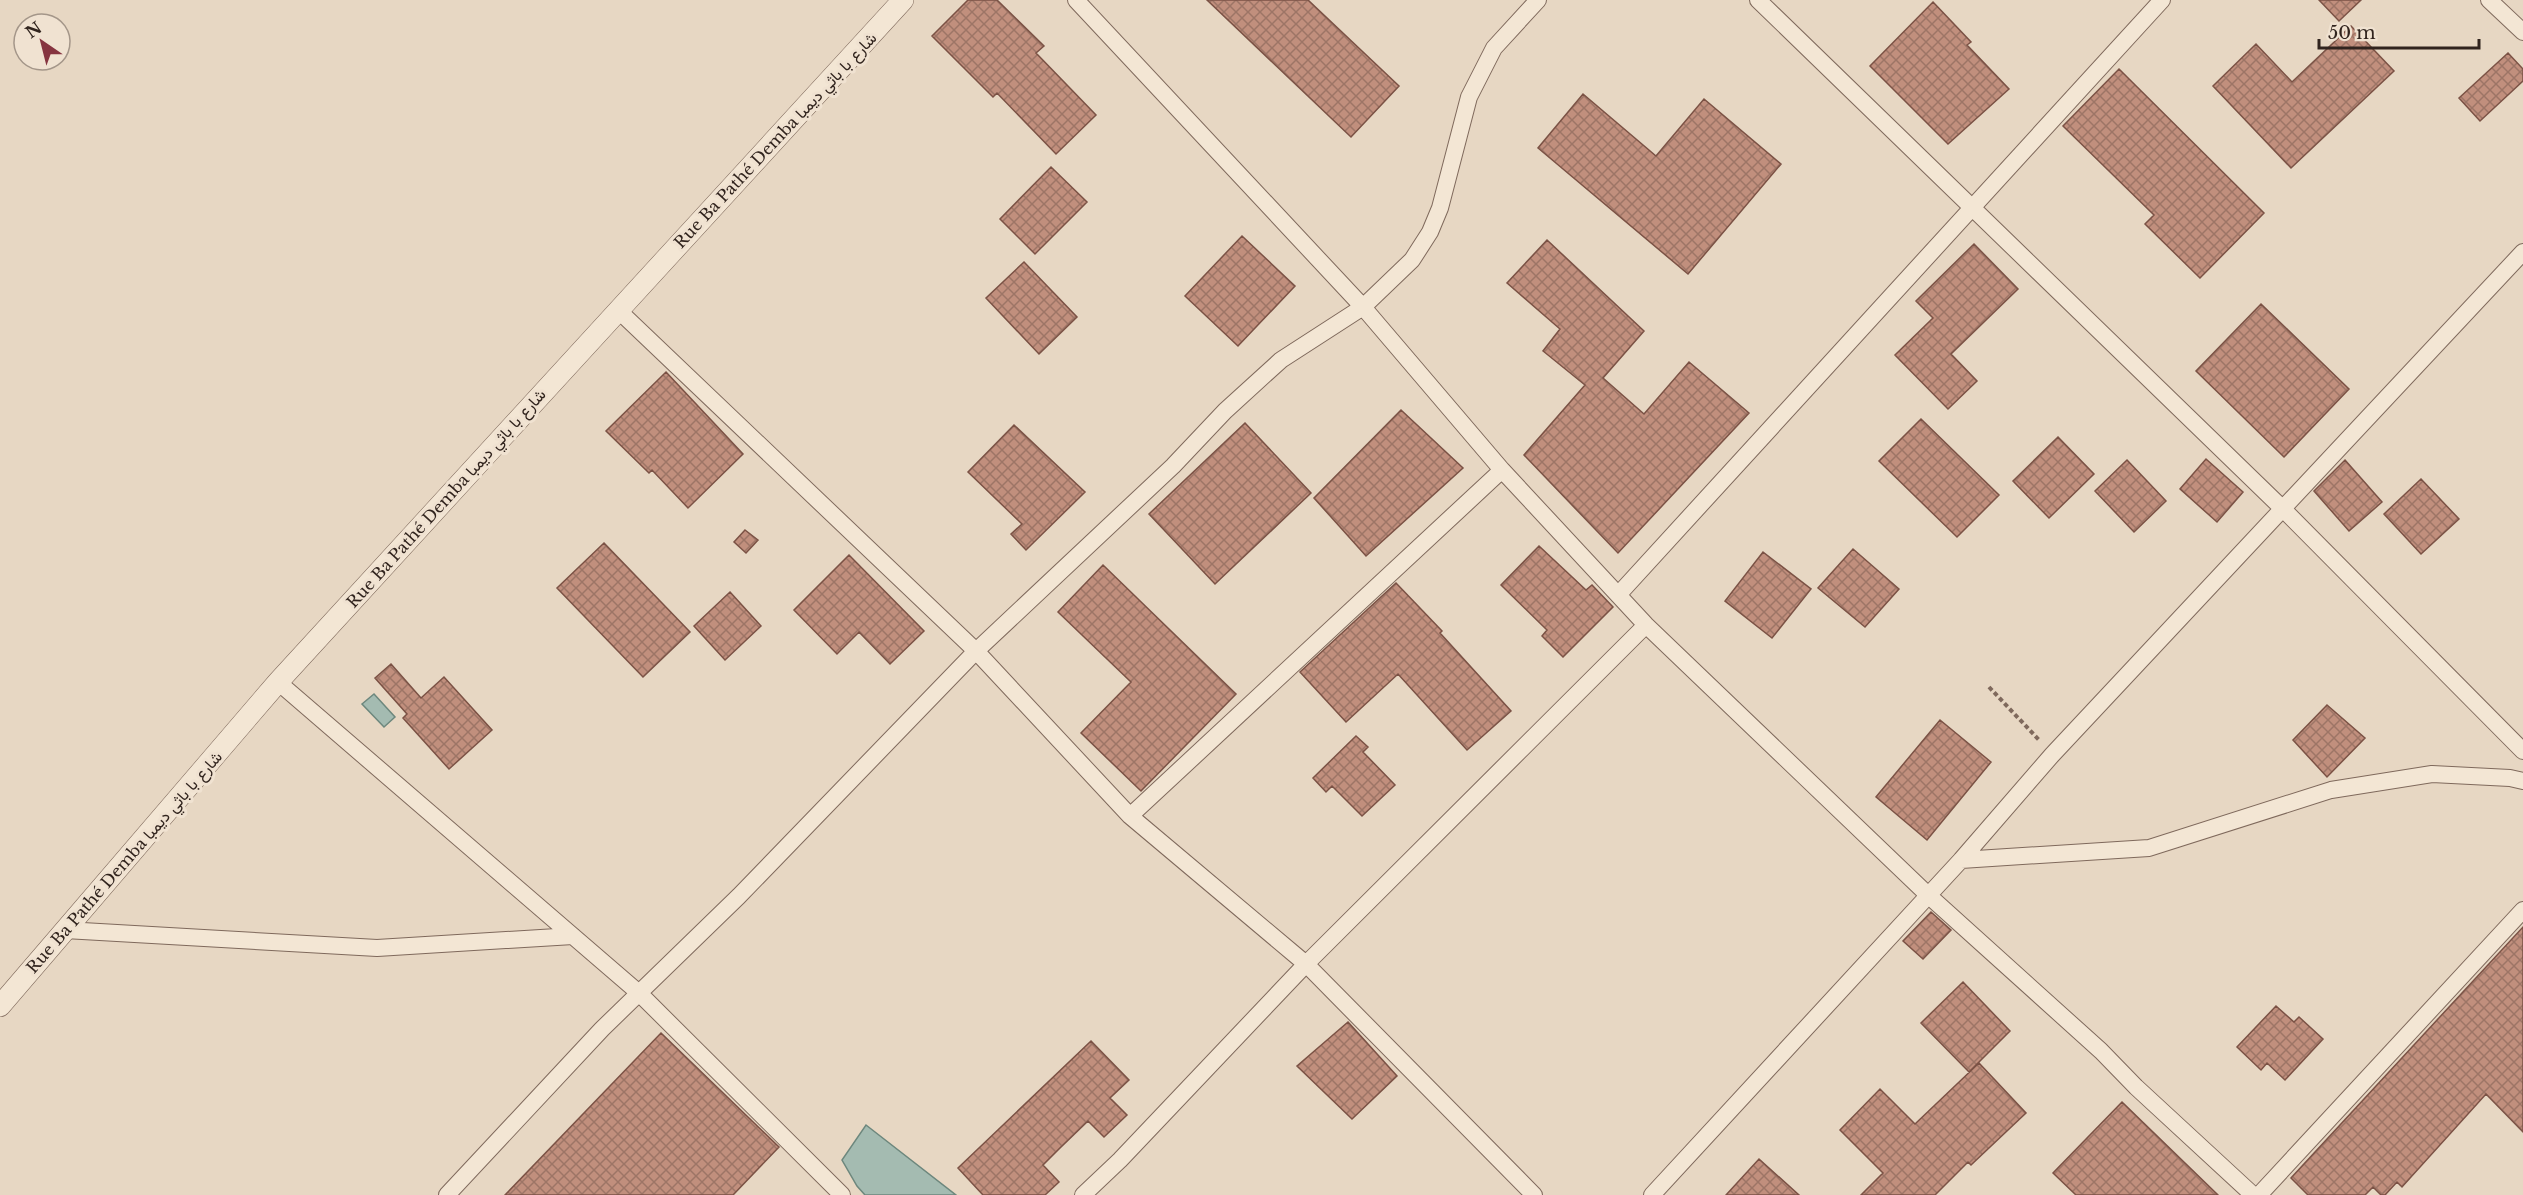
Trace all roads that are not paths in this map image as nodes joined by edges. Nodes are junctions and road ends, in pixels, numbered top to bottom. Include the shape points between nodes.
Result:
1 (903, 0) edge
2 (1076, 0) edge
3 (1538, 0) edge
4 (1758, 0) edge
5 (2162, 0) edge
6 (2489, 0) edge
7 (2523, 32) edge
8 (1972, 208) junction
9 (2523, 252) edge
10 (1363, 308) junction
11 (618, 310) junction
12 (1502, 470) junction
13 (2284, 510) junction
14 (1618, 595) junction
15 (1646, 625) junction
16 (975, 651) junction
17 (278, 682) junction
18 (2523, 751) edge
19 (2523, 781) edge
20 (1130, 816) junction
21 (1961, 860) junction
22 (1928, 895) junction
23 (2523, 910) edge
24 (65, 930) junction
25 (573, 936) junction
26 (1306, 964) junction
27 (639, 993) junction
28 (0, 1006) edge
29 (447, 1195) edge
30 (842, 1195) edge
31 (1083, 1195) edge
32 (1534, 1195) edge
33 (1652, 1195) edge
34 (2253, 1195) edge
35 (2259, 1195) edge

1 - 11 street, Rue Ba Pathé Demba شارع با باثي ديمبا
2 - 10 street
3 - 10 street via 1494,48 1469,97 1430,232 1412,260
4 - 8 street
5 - 8 street
6 - 7 street
8 - 13 street
8 - 14 street
9 - 13 street
10 - 12 street
10 - 16 street via 1281,360
11 - 16 street
11 - 17 street, Rue Ba Pathé Demba شارع با باثي ديمبا
12 - 14 street
12 - 20 street
13 - 18 street
13 - 21 street via 2052,755
14 - 15 street
15 - 22 street
15 - 26 street
16 - 20 street
16 - 27 street via 739,896
17 - 24 street, Rue Ba Pathé Demba شارع با باثي ديمبا
17 - 25 street
19 - 21 street via 2432,774 2331,790 2149,848
20 - 26 street
21 - 22 street
22 - 33 street
22 - 34 street
23 - 35 street
24 - 25 street via 377,948
24 - 28 street, Rue Ba Pathé Demba شارع با باثي ديمبا
25 - 27 street
26 - 31 street
26 - 32 street
27 - 29 street
27 - 30 street

